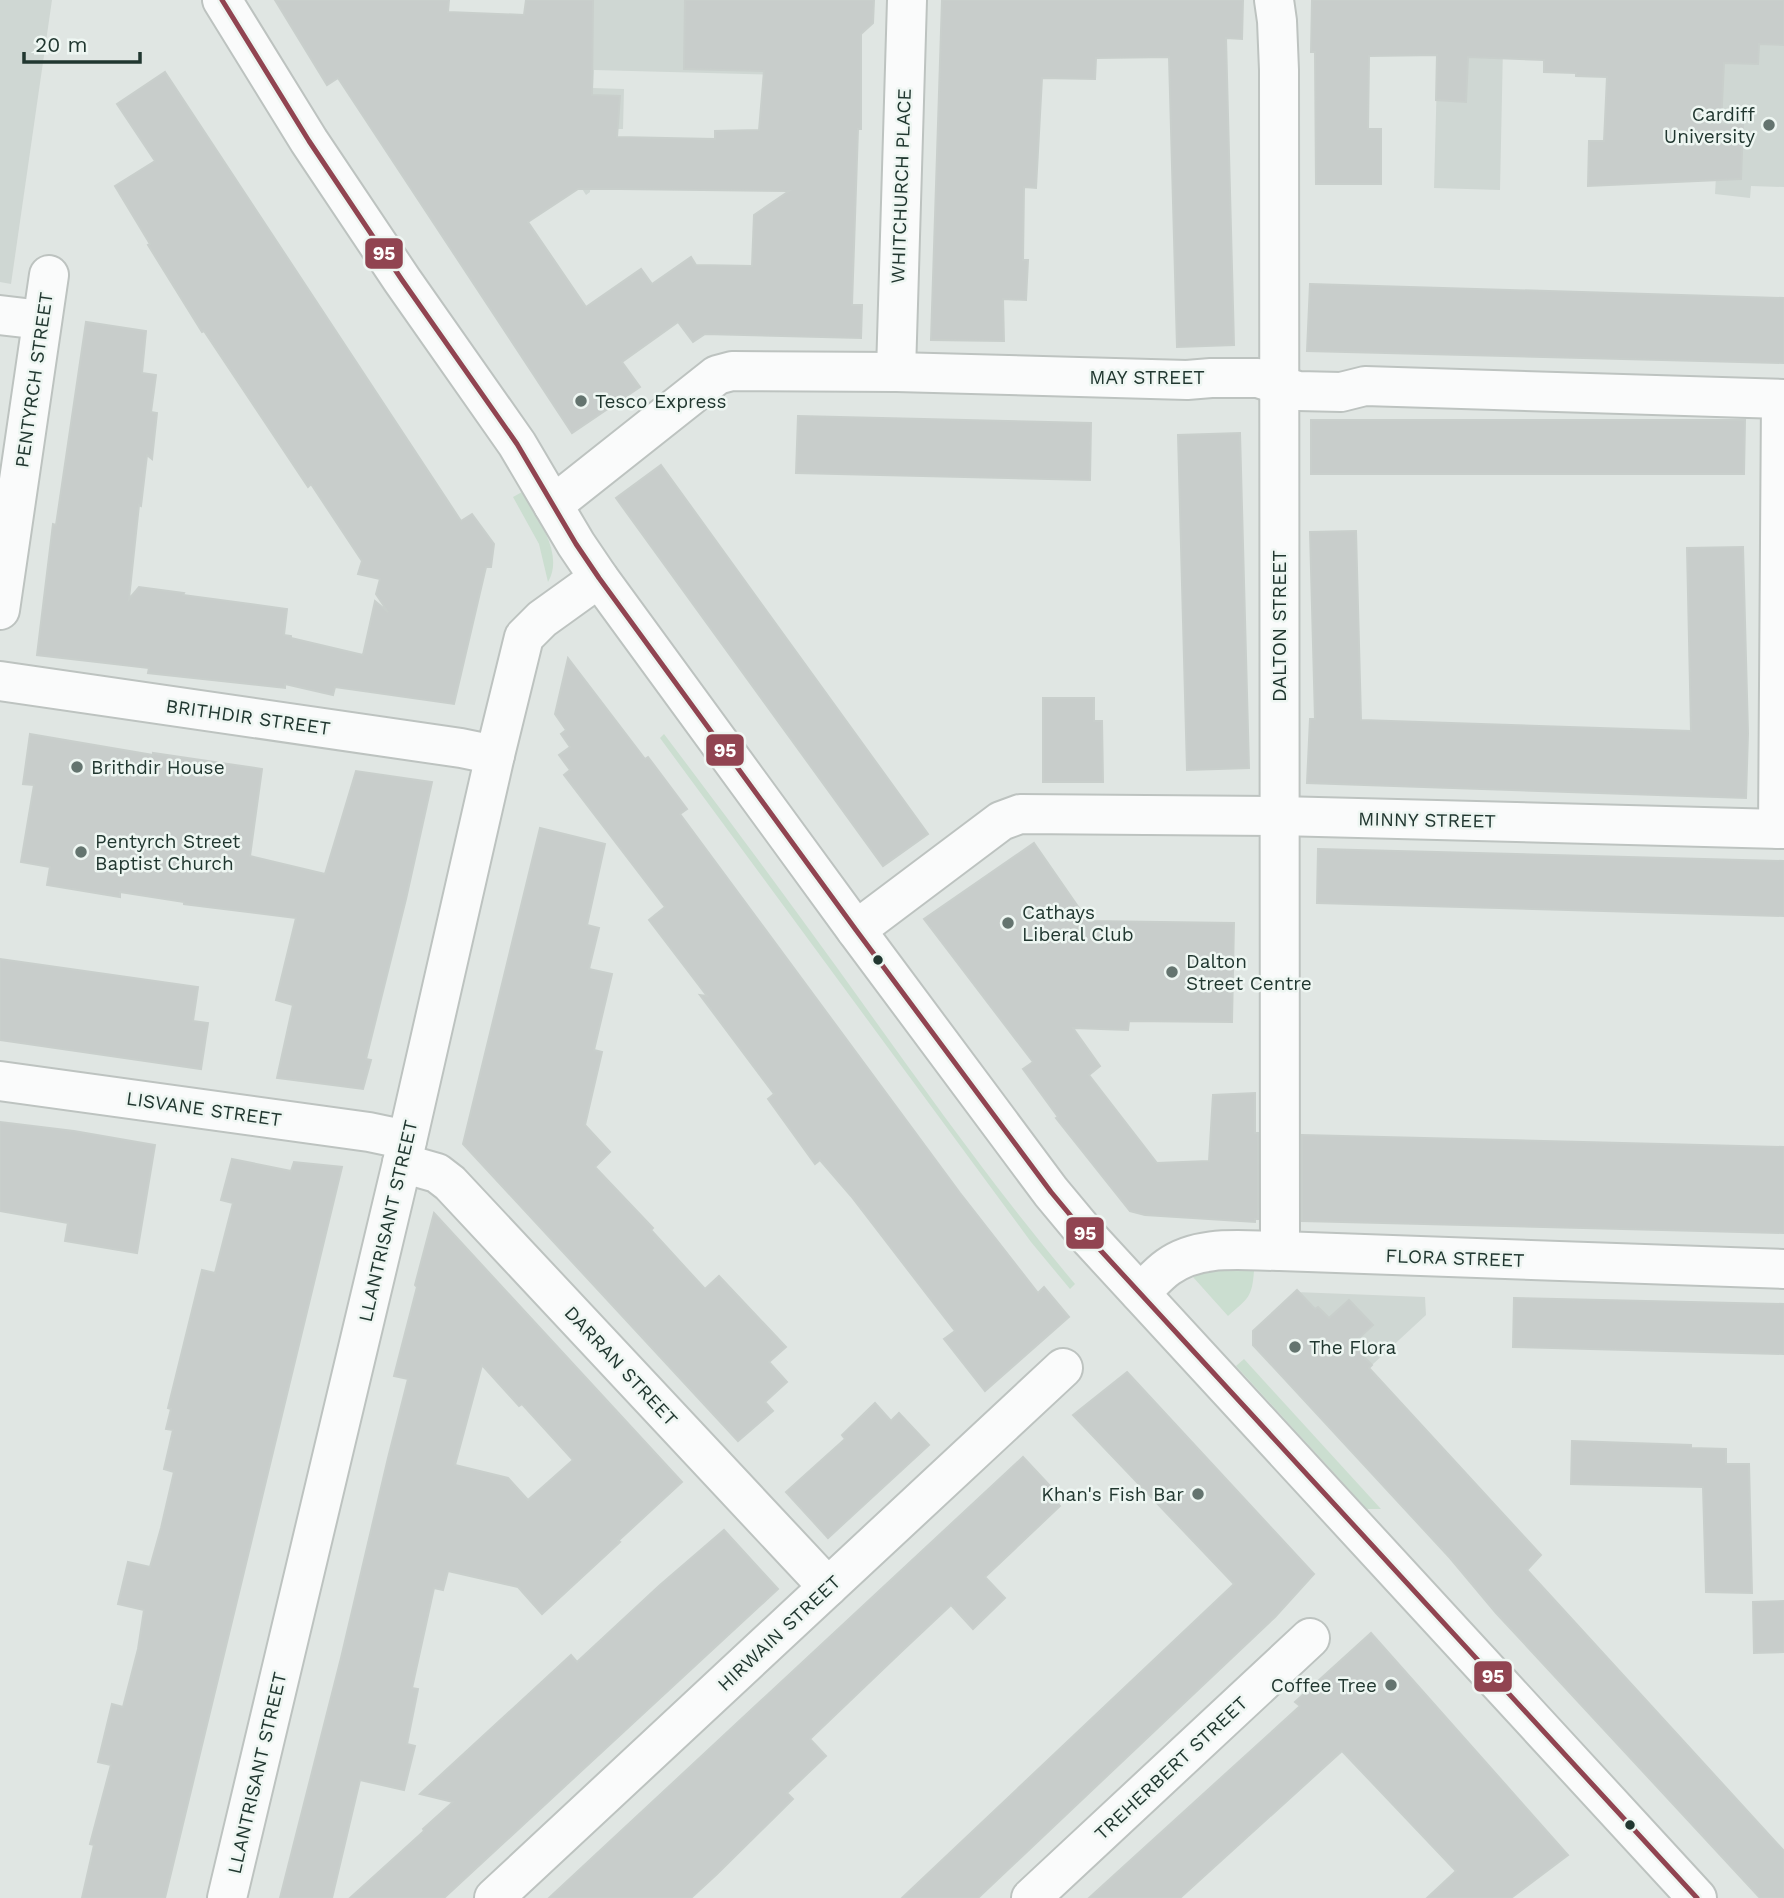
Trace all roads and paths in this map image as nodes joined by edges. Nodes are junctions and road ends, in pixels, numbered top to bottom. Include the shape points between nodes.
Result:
1 (222, 0) edge
2 (907, 0) edge
3 (1274, 0) edge
4 (49, 275) dead end
5 (0, 315) edge
6 (42, 320) junction
7 (895, 372) junction
8 (1279, 384) junction
9 (1782, 399) edge
10 (553, 505) junction
11 (599, 578) junction
12 (0, 610) edge
13 (0, 681) edge
14 (495, 755) junction
15 (1279, 816) junction
16 (1781, 829) edge
17 (856, 930) junction
18 (0, 1081) edge
19 (405, 1152) junction
20 (1280, 1251) junction
21 (1784, 1269) edge
22 (1140, 1293) junction
23 (1063, 1368) dead end
24 (828, 1587) junction
25 (1310, 1638) dead end
26 (227, 1898) edge
27 (494, 1898) edge
28 (1031, 1898) edge
29 (1697, 1898) edge

1 - 10 street via 322,161 517,444
2 - 7 street, WHITCHURCH PLACE
3 - 8 street, DALTON STREET via 1279,69
4 - 6 street, PENTYRCH STREET
5 - 6 street
6 - 12 street, PENTYRCH STREET
7 - 8 street, MAY STREET via 1258,378
7 - 10 street, MAY STREET via 732,371 717,375
8 - 9 street, MAY STREET via 1298,391 1341,392 1365,386
8 - 15 street, DALTON STREET
9 - 16 street
10 - 11 street
11 - 14 street, LLANTRISANT STREET via 524,637
11 - 17 street
13 - 14 street, BRITHDIR STREET
14 - 19 street, LLANTRISANT STREET
15 - 16 street, MINNY STREET
15 - 17 street, MINNY STREET via 1020,814 1001,821
15 - 20 street, DALTON STREET
17 - 22 street via 1051,1192
18 - 19 street, LISVANE STREET via 369,1132
19 - 24 street, DARRAN STREET via 450,1183
19 - 26 street, LLANTRISANT STREET
20 - 21 street, FLORA STREET
20 - 22 street, FLORA STREET via 1201,1253 1169,1266
22 - 29 street
23 - 24 street, HIRWAIN STREET
24 - 27 street, HIRWAIN STREET
25 - 28 street, TREHERBERT STREET

